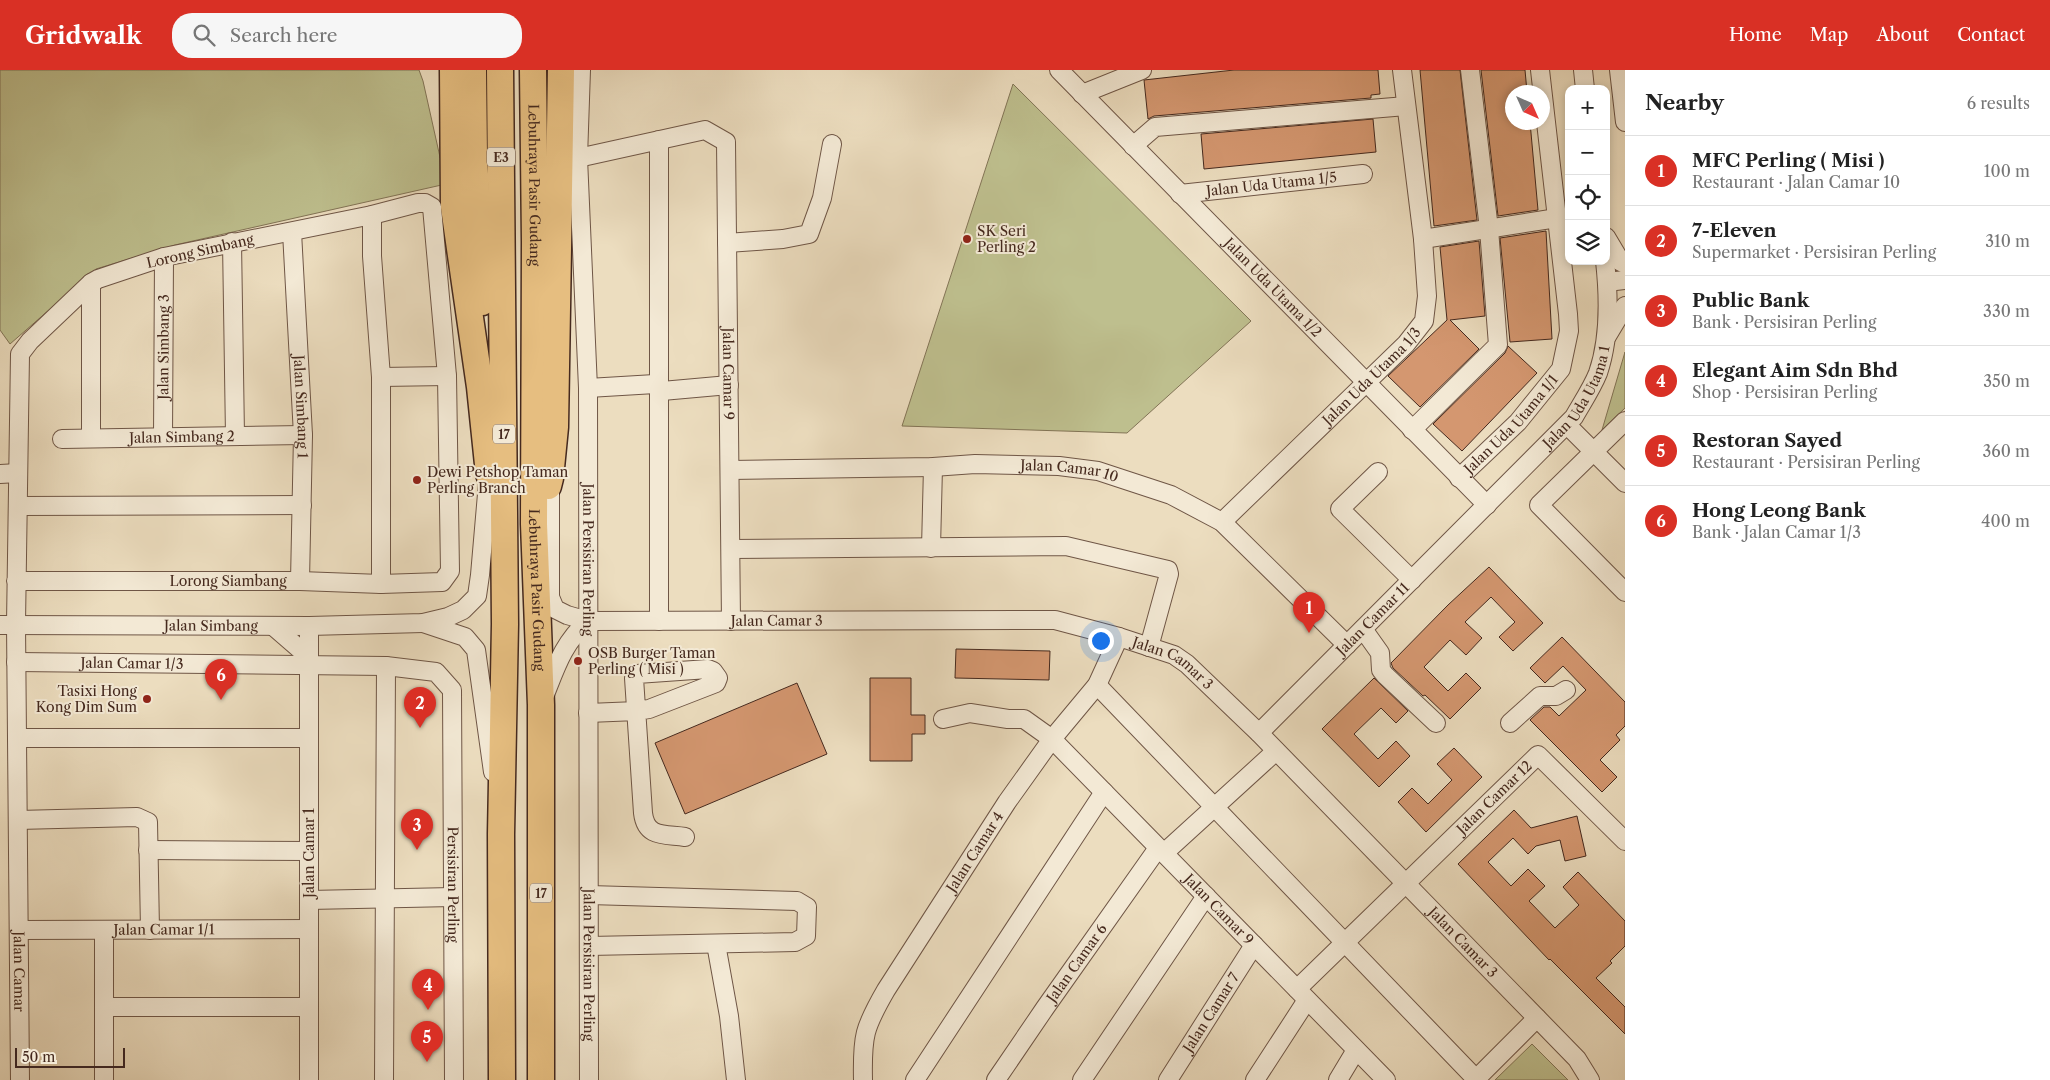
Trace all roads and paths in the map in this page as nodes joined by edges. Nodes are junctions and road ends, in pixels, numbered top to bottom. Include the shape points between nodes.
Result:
1 (454, 70) edge
2 (473, 70) edge
3 (500, 70) edge
4 (533, 70) edge
5 (561, 70) edge
6 (581, 70) edge
7 (1059, 70) edge
8 (1142, 70) edge
9 (1402, 70) edge
10 (1470, 70) edge
11 (1540, 70) edge
12 (1583, 70) edge
13 (1622, 77) edge
14 (1585, 85) edge
15 (1082, 94) junction
16 (1406, 106) junction
17 (1625, 122) edge
18 (659, 140) junction
19 (832, 144) dead end
20 (1133, 146) junction
21 (578, 158) junction
22 (1363, 174) dead end
23 (1180, 194) junction
24 (372, 215) junction
25 (1557, 218) junction
26 (1489, 229) junction
27 (292, 232) junction
28 (1423, 238) junction
29 (232, 242) junction
30 (535, 242) joint
31 (727, 243) junction
32 (503, 244) joint
33 (1610, 244) edge
34 (164, 257) junction
35 (1625, 264) edge
36 (1605, 265) edge
37 (1625, 280) edge
38 (1607, 282) junction
39 (91, 284) junction
40 (1625, 306) edge
41 (1606, 338) junction
42 (20, 354) joint
43 (447, 376) junction
44 (381, 378) junction
45 (1365, 382) junction
46 (729, 385) junction
47 (480, 387) junction
48 (658, 387) junction
49 (588, 388) junction
50 (1625, 421) edge
51 (1566, 425) junction
52 (1412, 430) junction
53 (302, 435) junction
54 (235, 436) junction
55 (163, 437) junction
56 (91, 438) junction
57 (62, 439) dead end
58 (1593, 452) junction
59 (933, 467) junction
60 (730, 470) junction
61 (489, 471) junction
62 (1378, 472) dead end
63 (0, 474) edge
64 (18, 474) junction
65 (550, 478) junction
66 (1460, 478) junction
67 (1625, 483) edge
68 (302, 505) junction
69 (1486, 505) junction
70 (18, 506) junction
71 (1222, 522) junction
72 (534, 524) junction
73 (931, 548) junction
74 (731, 549) junction
75 (1412, 580) junction
76 (16, 581) junction
77 (300, 581) junction
78 (381, 584) junction
79 (1625, 592) edge
80 (588, 621) junction
81 (659, 621) junction
82 (731, 621) junction
83 (423, 623) junction
84 (8, 624) edge
85 (505, 624) junction
86 (336, 625) junction
87 (273, 626) junction
88 (309, 626) junction
89 (1363, 628) junction
90 (1119, 637) junction
91 (1347, 645) junction
92 (1149, 647) junction
93 (16, 662) junction
94 (309, 664) junction
95 (386, 666) junction
96 (1097, 685) junction
97 (452, 690) joint
98 (1566, 690) dead end
99 (541, 706) junction
100 (588, 713) junction
101 (943, 719) dead end
102 (1436, 723) dead end
103 (1510, 723) dead end
104 (1258, 733) junction
105 (17, 738) junction
106 (309, 738) junction
107 (1052, 739) junction
108 (1276, 750) junction
109 (1104, 792) junction
110 (1215, 807) junction
111 (18, 820) junction
112 (501, 834) junction
113 (685, 837) dead end
114 (1625, 841) edge
115 (148, 850) junction
116 (1161, 850) junction
117 (309, 851) junction
118 (1406, 884) junction
119 (589, 895) junction
120 (1206, 896) junction
121 (453, 897) junction
122 (385, 898) junction
123 (309, 900) junction
124 (309, 929) junction
125 (19, 930) junction
126 (104, 930) junction
127 (150, 930) junction
128 (1346, 943) junction
129 (716, 944) junction
130 (1254, 945) junction
131 (589, 946) junction
132 (1302, 994) junction
133 (104, 1007) junction
134 (309, 1007) junction
135 (1537, 1018) junction
136 (1356, 1050) junction
137 (1475, 1079) edge
138 (20, 1080) edge
139 (104, 1080) edge
140 (309, 1080) edge
141 (384, 1080) edge
142 (454, 1080) edge
143 (502, 1080) edge
144 (541, 1080) edge
145 (589, 1080) edge
146 (736, 1080) edge
147 (863, 1080) edge
148 (916, 1080) edge
149 (996, 1080) edge
150 (1082, 1080) edge
151 (1168, 1080) edge
152 (1255, 1080) edge
153 (1338, 1080) edge
154 (1386, 1080) edge
155 (1590, 1080) edge

1 - 47 highway via 454,206
2 - 47 highway via 474,156 484,334
3 - 32 highway, E3
4 - 30 highway, Lebuhraya Pasir Gudang / E3
5 - 65 highway via 555,427
6 - 21 street, Jalan Persisiran Perling
7 - 15 street, Jalan Uda Utama 1/2
8 - 15 street
9 - 16 street, Jalan Uda Utama 1/3
10 - 26 street
11 - 25 street, Jalan Uda Utama 1/1
12 - 14 street
13 - 17 street
15 - 20 street, Jalan Uda Utama 1/2
16 - 20 street via 1155,127
16 - 28 street, Jalan Uda Utama 1/3
18 - 21 street
18 - 31 street, Jalan Camar 9 via 705,130 726,142
18 - 48 street
19 - 31 street via 822,198 809,234
20 - 23 street, Jalan Uda Utama 1/2
21 - 49 street, Jalan Persisiran Perling
22 - 23 street, Jalan Uda Utama 1/5
23 - 45 street, Jalan Uda Utama 1/2
24 - 27 street
24 - 43 street via 418,203 432,207
24 - 44 street
25 - 26 street
25 - 66 street, Jalan Uda Utama 1/1 via 1568,314 1560,368 1518,422
26 - 28 street
26 - 52 street via 1498,345
27 - 29 street, Lorong Simbang
27 - 53 street, Jalan Simbang 1
28 - 45 street, Jalan Uda Utama 1/3 via 1424,321 1406,344
29 - 34 street, Lorong Simbang
29 - 54 street
30 - 72 highway, Lebuhraya Pasir Gudang / 17
31 - 46 street, Jalan Camar 9
32 - 85 highway, 17
33 - 35 street
34 - 39 street, Lorong Simbang
34 - 55 street, Jalan Simbang 3
36 - 38 street, Jalan Uda Utama 1
37 - 38 street
38 - 41 street, Jalan Uda Utama 1
39 - 42 street, Lorong Simbang
39 - 56 street
40 - 41 street
41 - 51 street, Jalan Uda Utama 1 via 1598,372 1574,417
42 - 64 street, Jalan Camar
43 - 44 street
43 - 78 street, Lorong Siambang via 450,571 442,582
44 - 78 street
45 - 52 street, Jalan Uda Utama 1/2
45 - 71 street, Jalan Uda Utama 1/3
46 - 48 street via 662,391
46 - 60 street, Jalan Camar 9
47 - 61 highway
48 - 49 street via 655,384
48 - 81 street
49 - 80 street, Jalan Persisiran Perling
50 - 58 street
51 - 58 street
51 - 69 street, Jalan Uda Utama 1
52 - 66 street, Jalan Uda Utama 1/2
53 - 54 street, Jalan Simbang 2
53 - 68 street, Jalan Simbang 1
54 - 55 street, Jalan Simbang 2
55 - 56 street, Jalan Simbang 2
56 - 57 street, Jalan Simbang 2
58 - 67 street
58 - 79 street via 1539,505
59 - 60 street, Jalan Camar 10
59 - 71 street, Jalan Camar 10 via 975,464 1059,466 1098,471 1171,495
59 - 73 street
60 - 74 street, Jalan Camar 9
61 - 83 street via 477,596 463,610
61 - 85 highway
62 - 75 street via 1340,509
63 - 64 street
64 - 70 street, Jalan Camar
65 - 72 highway
65 - 80 street, Jalan Camar 3 via 550,597 555,609
66 - 69 street, Jalan Uda Utama 1/2
68 - 70 street
68 - 77 street, Jalan Simbang 1
69 - 75 street, Jalan Camar 11
70 - 76 street, Jalan Camar
71 - 91 street, Jalan Camar 10
72 - 99 highway, Lebuhraya Pasir Gudang / 17
73 - 74 street
73 - 92 street via 1066,546 1168,570
74 - 82 street, Jalan Camar 9
75 - 89 street, Jalan Camar 11
76 - 77 street, Lorong Siambang
76 - 84 street, Jalan Camar
77 - 78 street, Lorong Siambang
80 - 81 street, Jalan Camar 3
80 - 99 street via 574,633 564,649
80 - 100 street, Jalan Persisiran Perling
81 - 82 street, Jalan Camar 3
82 - 90 street, Jalan Camar 3 via 1055,620
83 - 86 street, Jalan Simbang
83 - 112 street via 465,637 476,650
84 - 87 street, Jalan Simbang
84 - 93 street, Jalan Camar
85 - 112 highway, 17
86 - 88 street, Jalan Simbang
86 - 94 street via 325,633
87 - 88 street, Jalan Simbang
87 - 94 street via 303,652
88 - 94 street, Jalan Camar 1
89 - 91 street, Jalan Camar 11
89 - 102 street via 1380,653 1381,670
90 - 92 street, Jalan Camar 3
90 - 96 street, Jalan Camar 4
91 - 104 street, Jalan Camar 11
92 - 104 street, Jalan Camar 3 via 1187,664
93 - 94 street, Jalan Camar 1/3
93 - 105 street, Jalan Camar
94 - 95 street, Jalan Camar 1/3
94 - 106 street, Jalan Camar 1
95 - 97 street, Jalan Camar 1/3 via 436,672
95 - 122 street
96 - 107 street, Jalan Camar 4
96 - 110 street
97 - 121 street, Persisiran Perling
98 - 103 street via 1556,696 1540,696
99 - 144 highway, Lebuhraya Pasir Gudang / 17
100 - 113 street via 637,711 645,823 655,833
100 - 119 street, Jalan Persisiran Perling
101 - 107 street, Jalan Camar 9 via 970,713 1024,718
104 - 108 street, Jalan Camar 3
105 - 106 street
105 - 111 street, Jalan Camar
106 - 117 street, Jalan Camar 1
107 - 109 street, Jalan Camar 9
107 - 147 street, Jalan Camar 4 via 1007,802 868,1022 862,1050
108 - 110 street, Jalan Camar 6
108 - 118 street, Jalan Camar 3
109 - 116 street, Jalan Camar 9
109 - 148 street
110 - 116 street, Jalan Camar 6
110 - 128 street
111 - 115 street via 138,817 148,822
111 - 125 street, Jalan Camar
112 - 143 highway, 17
114 - 118 street, Jalan Camar 12 via 1538,755
115 - 117 street
115 - 127 street
116 - 120 street, Jalan Camar 9
116 - 149 street, Jalan Camar 6
117 - 123 street, Jalan Camar 1
118 - 128 street
118 - 135 street, Jalan Camar 3
119 - 129 street via 797,902 807,907 806,936 795,942
119 - 131 street, Jalan Persisiran Perling
120 - 130 street, Jalan Camar 9
120 - 150 street
121 - 122 street
121 - 142 street, Persisiran Perling
122 - 123 street
122 - 141 street
123 - 124 street, Jalan Camar 1
124 - 127 street, Jalan Camar 1/1
124 - 134 street, Jalan Camar 1
125 - 126 street, Jalan Camar 1/1
125 - 138 street, Jalan Camar
126 - 127 street, Jalan Camar 1/1
126 - 133 street
128 - 132 street
128 - 137 street
129 - 131 street
129 - 146 street
130 - 132 street, Jalan Camar 9
130 - 151 street, Jalan Camar 7
131 - 145 street, Jalan Persisiran Perling
132 - 136 street, Jalan Camar 9
132 - 152 street
133 - 134 street
133 - 139 street
134 - 140 street, Jalan Camar 1
135 - 137 street
135 - 155 street, Jalan Camar 3 via 1577,1059
136 - 153 street
136 - 154 street, Jalan Camar 9

